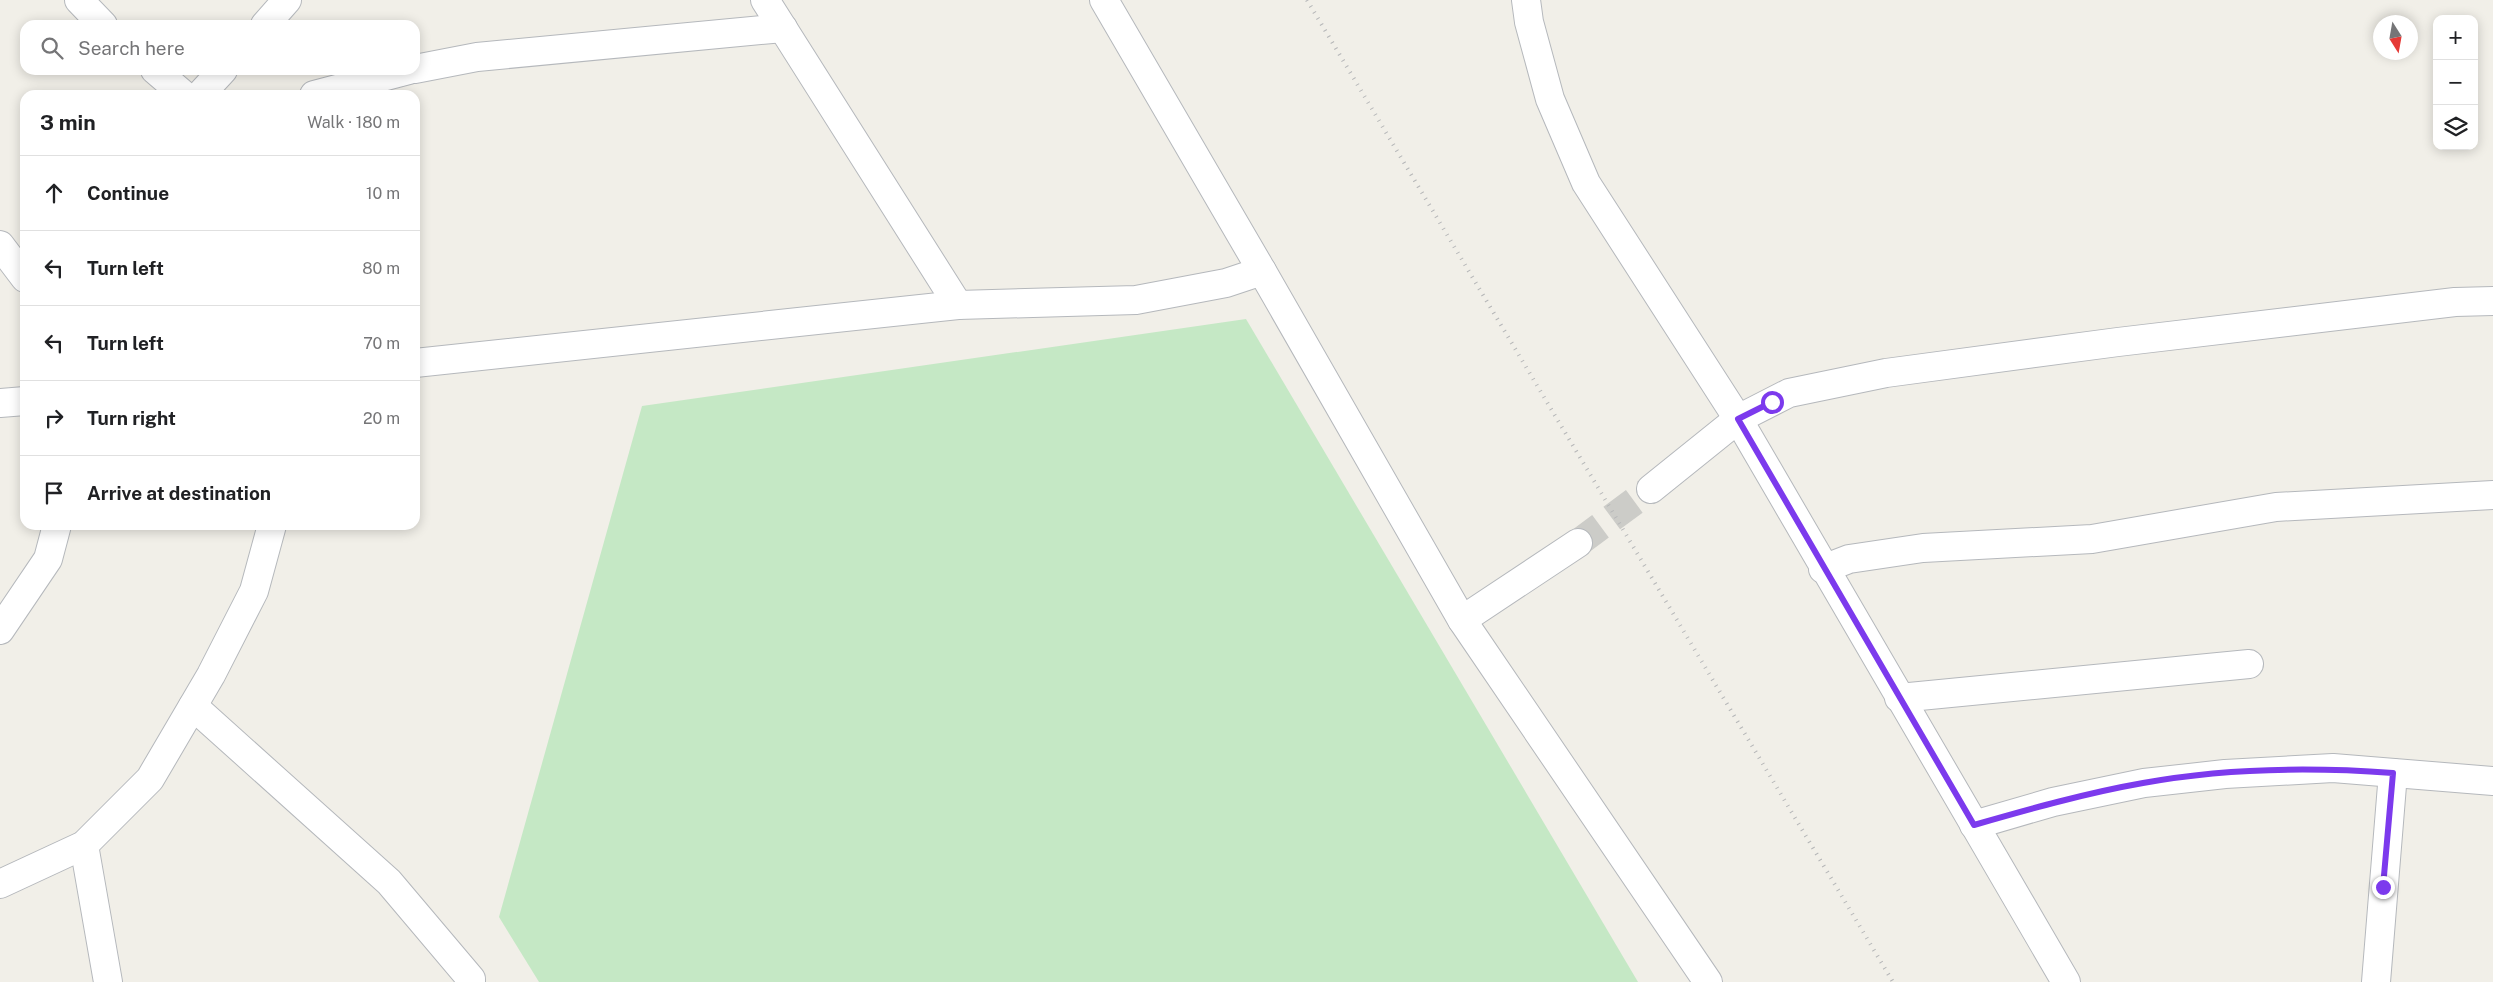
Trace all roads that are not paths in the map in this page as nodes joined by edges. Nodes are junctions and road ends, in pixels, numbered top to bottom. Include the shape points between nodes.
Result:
1 (79, 0) edge
2 (288, 0) edge
3 (765, 0) edge
4 (1104, 0) edge
5 (1526, 0) edge
6 (98, 20) edge
7 (269, 20) edge
8 (783, 28) junction
9 (420, 68) edge
10 (161, 75) edge
11 (218, 75) edge
12 (389, 75) edge
13 (178, 90) edge
14 (205, 90) edge
15 (333, 90) edge
16 (0, 245) edge
17 (1262, 270) junction
18 (20, 271) edge
19 (2493, 301) edge
20 (958, 305) junction
21 (420, 362) edge
22 (20, 402) edge
23 (0, 404) edge
24 (1738, 419) junction
25 (1651, 489) tunnel mouth
26 (2493, 495) edge
27 (56, 530) edge
28 (271, 530) edge
29 (1578, 543) tunnel mouth
30 (1823, 569) junction
31 (1462, 620) junction
32 (0, 630) edge
33 (2249, 664) dead end
34 (1899, 698) junction
35 (193, 706) junction
36 (2393, 773) junction
37 (2493, 781) edge
38 (1974, 825) junction
39 (84, 845) junction
40 (0, 884) edge
41 (108, 982) edge
42 (471, 982) edge
43 (1708, 982) edge
44 (2066, 982) edge
45 (2376, 982) edge

1 - 6 street
2 - 7 street
3 - 8 street
4 - 17 street
5 - 24 street via 1550,99 1586,183
8 - 9 street via 476,57
8 - 20 street
10 - 13 street
11 - 14 street
12 - 15 street
16 - 18 street
17 - 20 street via 1226,284 1136,300
17 - 31 street
19 - 24 street via 2455,302 2148,338 1886,373 1789,393
20 - 21 street
22 - 23 street
24 - 25 street
24 - 30 street
26 - 30 street via 2276,507 2092,539 1923,548 1849,559
27 - 32 street via 48,559
28 - 35 street via 254,590
29 - 31 street
30 - 34 street
31 - 43 street
33 - 34 street
34 - 38 street
35 - 39 street via 150,779
35 - 42 street via 389,882 472,978
36 - 37 street
36 - 38 street via 2323,769 2226,774 2144,783 2053,802
36 - 45 street
38 - 44 street
39 - 40 street
39 - 41 street

